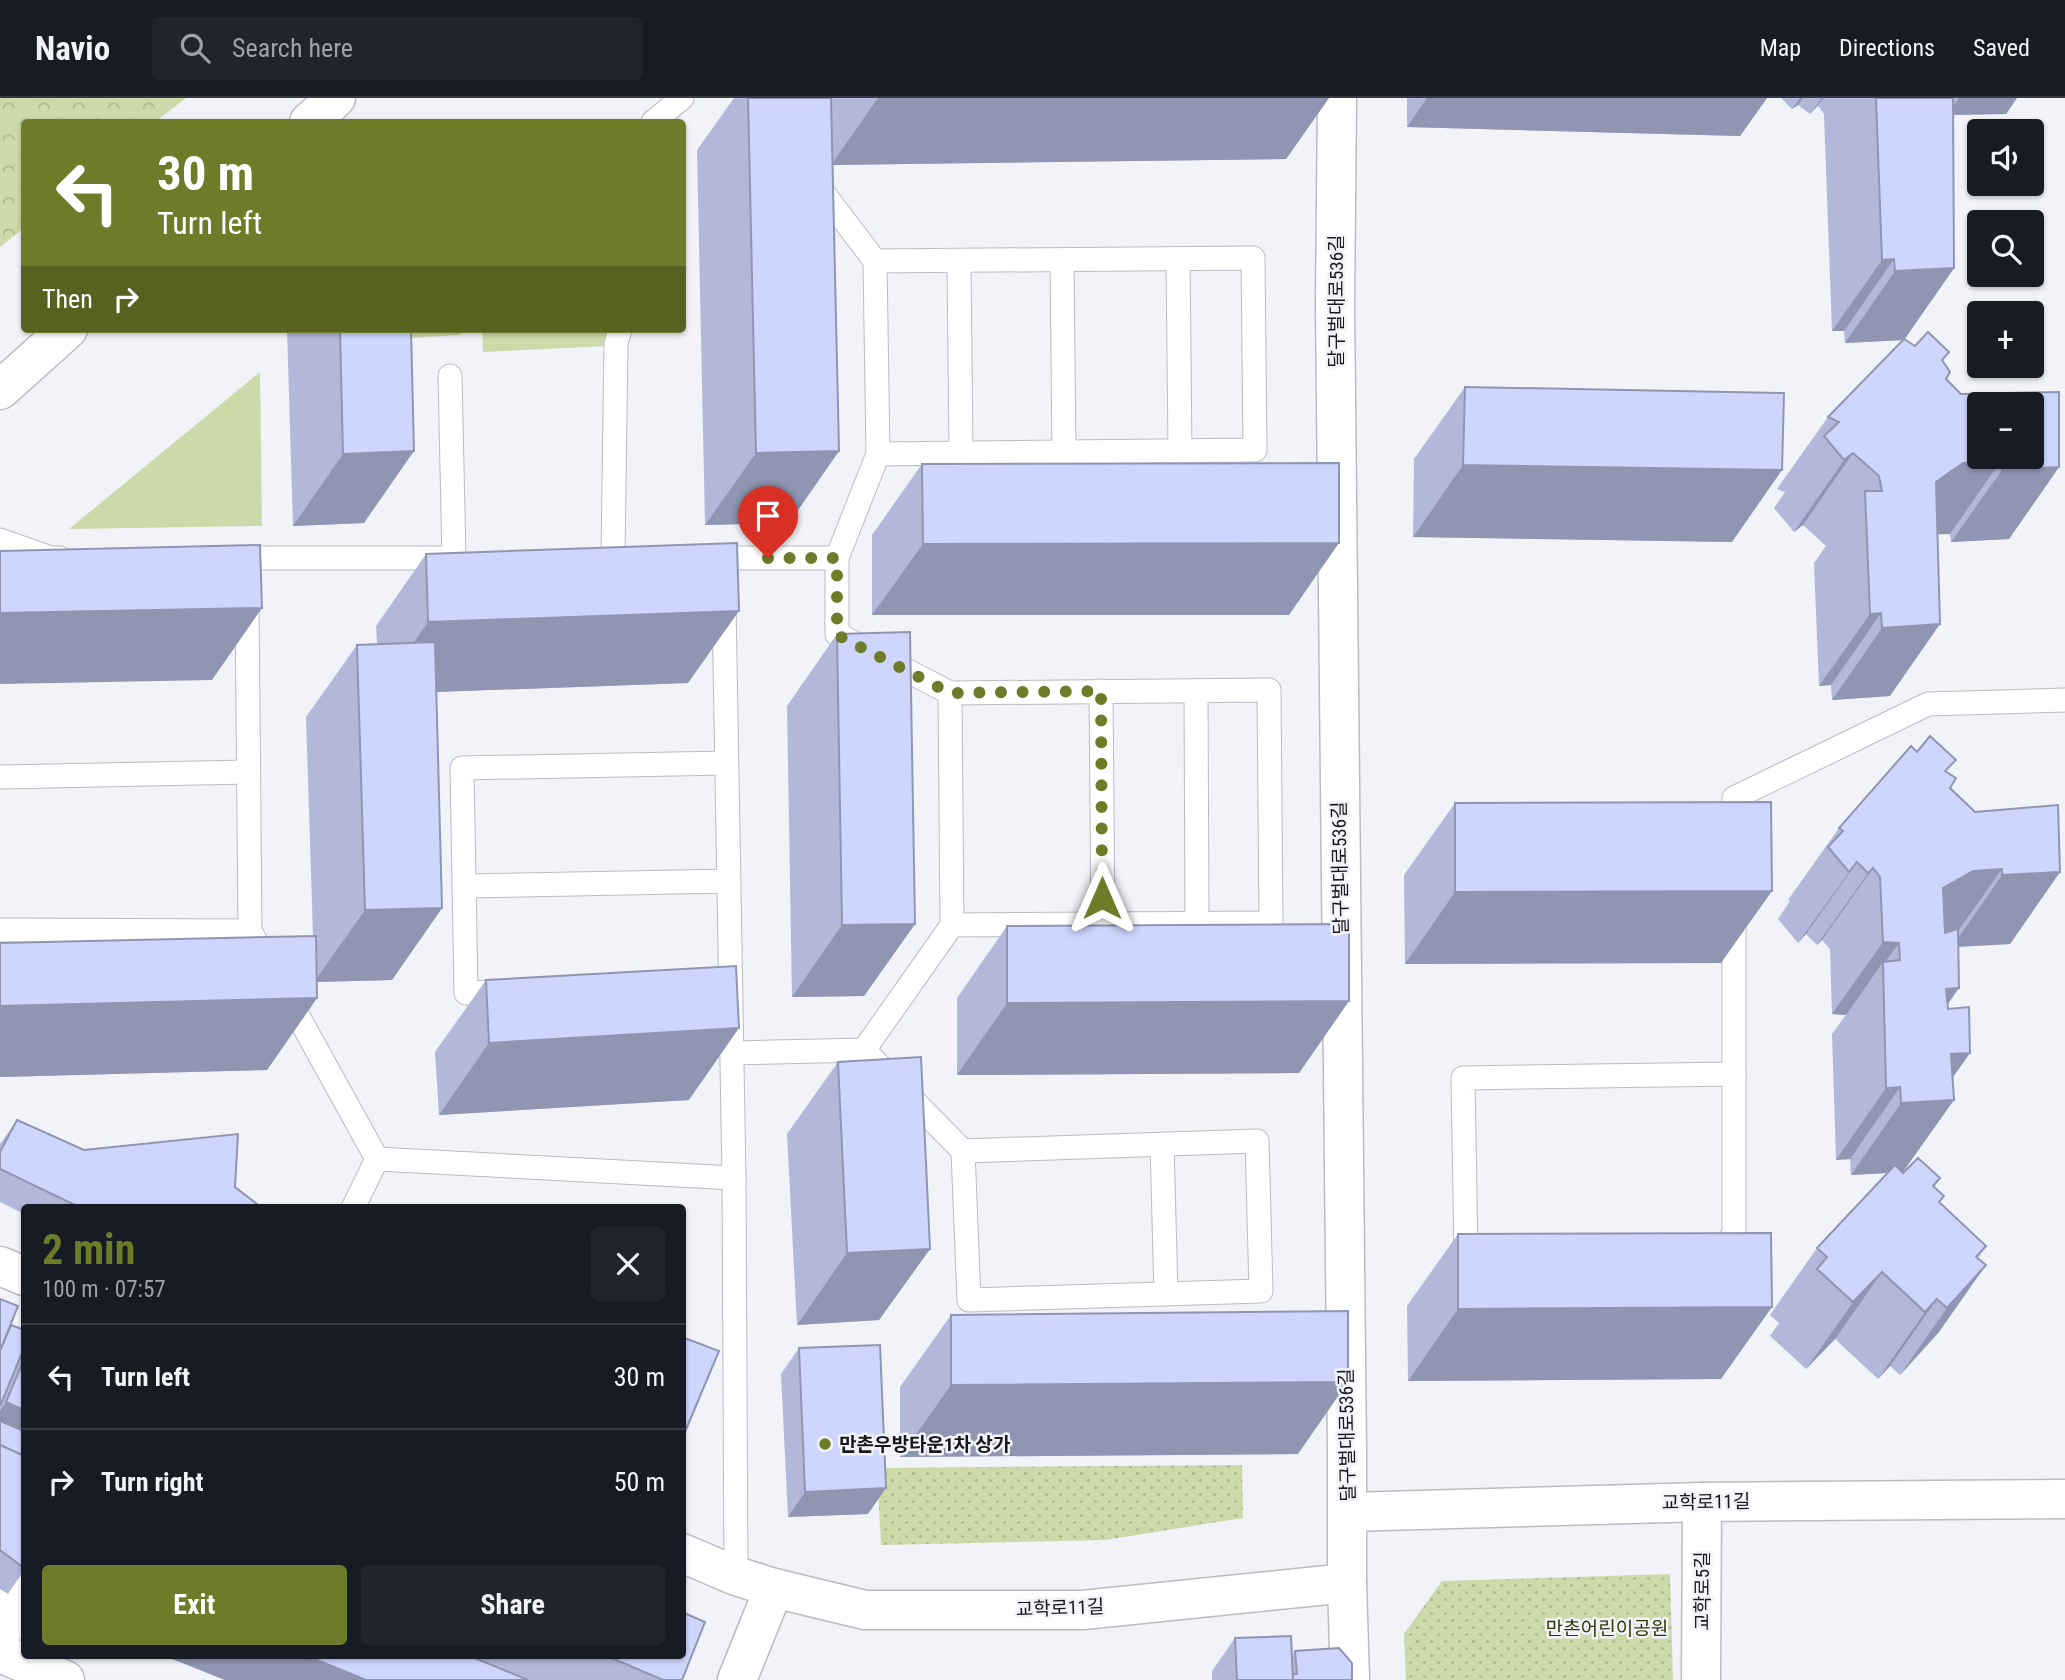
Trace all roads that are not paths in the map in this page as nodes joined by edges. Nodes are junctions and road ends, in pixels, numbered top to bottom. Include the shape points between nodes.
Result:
1 (336, 98) edge
2 (682, 98) edge
3 (1337, 98) edge
4 (312, 119) edge
5 (657, 119) edge
6 (804, 168) edge
7 (1178, 259) junction
8 (1062, 260) junction
9 (875, 261) junction
10 (959, 261) junction
11 (64, 333) edge
12 (619, 333) edge
13 (450, 376) dead end
14 (0, 390) edge
15 (1180, 451) junction
16 (1064, 452) junction
17 (961, 453) junction
18 (878, 454) junction
19 (0, 540) edge
20 (79, 558) edge
21 (205, 558) edge
22 (246, 558) junction
23 (454, 558) junction
24 (481, 558) edge
25 (586, 558) edge
26 (613, 558) junction
27 (640, 558) edge
28 (682, 558) edge
29 (723, 558) junction
30 (837, 558) junction
31 (1101, 691) junction
32 (1196, 691) junction
33 (950, 693) junction
34 (2065, 700) edge
35 (726, 762) junction
36 (248, 772) junction
37 (0, 777) edge
38 (1734, 853) edge
39 (729, 881) junction
40 (464, 886) junction
41 (1734, 894) edge
42 (1197, 923) junction
43 (1103, 924) junction
44 (952, 925) junction
45 (0, 930) edge
46 (250, 931) junction
47 (703, 988) edge
48 (731, 988) junction
49 (522, 992) edge
50 (864, 1050) junction
51 (732, 1053) junction
52 (1734, 1074) junction
53 (1162, 1144) junction
54 (963, 1151) junction
55 (377, 1159) junction
56 (734, 1178) junction
57 (361, 1204) edge
58 (1494, 1256) edge
59 (1702, 1258) edge
60 (0, 1266) edge
61 (21, 1275) edge
62 (1166, 1294) junction
63 (2065, 1499) edge
64 (1702, 1502) junction
65 (1348, 1512) junction
66 (686, 1555) edge
67 (736, 1576) junction
68 (1347, 1583) junction
69 (21, 1587) edge
70 (774, 1588) junction
71 (0, 1639) edge
72 (0, 1653) edge
73 (65, 1680) edge
74 (737, 1680) edge
75 (1350, 1680) edge
76 (1702, 1680) edge

1 - 4 street
2 - 5 lane
3 - 65 street, 달구벌대로536길 via 1335,305
6 - 9 lane
7 - 8 lane
7 - 15 lane
7 - 15 lane via 1253,258 1255,450
8 - 10 lane
8 - 16 lane
9 - 10 lane
9 - 18 lane
10 - 17 lane
11 - 14 street
12 - 26 lane
13 - 23 lane
15 - 16 lane
16 - 17 lane
17 - 18 lane
18 - 30 lane
19 - 20 lane via 51,558
21 - 22 lane
22 - 23 lane
22 - 36 lane
23 - 24 lane
25 - 26 lane
26 - 27 lane
28 - 29 lane
29 - 30 lane
29 - 35 lane
30 - 33 lane via 837,635
31 - 32 lane
31 - 33 lane
31 - 43 lane
32 - 42 lane
32 - 42 lane via 1269,690 1271,909 1271,923
33 - 44 lane
34 - 38 lane via 1928,704 1734,798
35 - 39 lane
35 - 40 lane via 462,768
36 - 37 lane
36 - 46 lane
39 - 40 lane
39 - 48 lane
40 - 49 lane via 466,993
41 - 52 lane
42 - 43 lane
43 - 44 lane
44 - 50 lane
45 - 46 lane
46 - 55 lane
47 - 48 lane
48 - 51 lane
50 - 51 lane
50 - 54 lane
51 - 56 lane
52 - 58 lane via 1463,1078 1466,1256
52 - 59 lane via 1734,1234 1716,1258
53 - 54 lane
53 - 62 lane
53 - 62 lane via 1257,1141 1261,1264 1261,1291
54 - 62 lane via 968,1300
55 - 56 lane
55 - 57 lane
56 - 67 lane
60 - 61 street
63 - 64 street, 교학로11길
64 - 65 street, 교학로11길
64 - 76 street, 교학로5길
65 - 68 street, 달구벌대로536길
66 - 67 street, 교학로11길
67 - 70 street, 교학로11길
68 - 70 street, 교학로11길 via 1083,1610 865,1610
68 - 75 street, 달구벌대로536길
69 - 71 street
70 - 74 street
72 - 73 street

